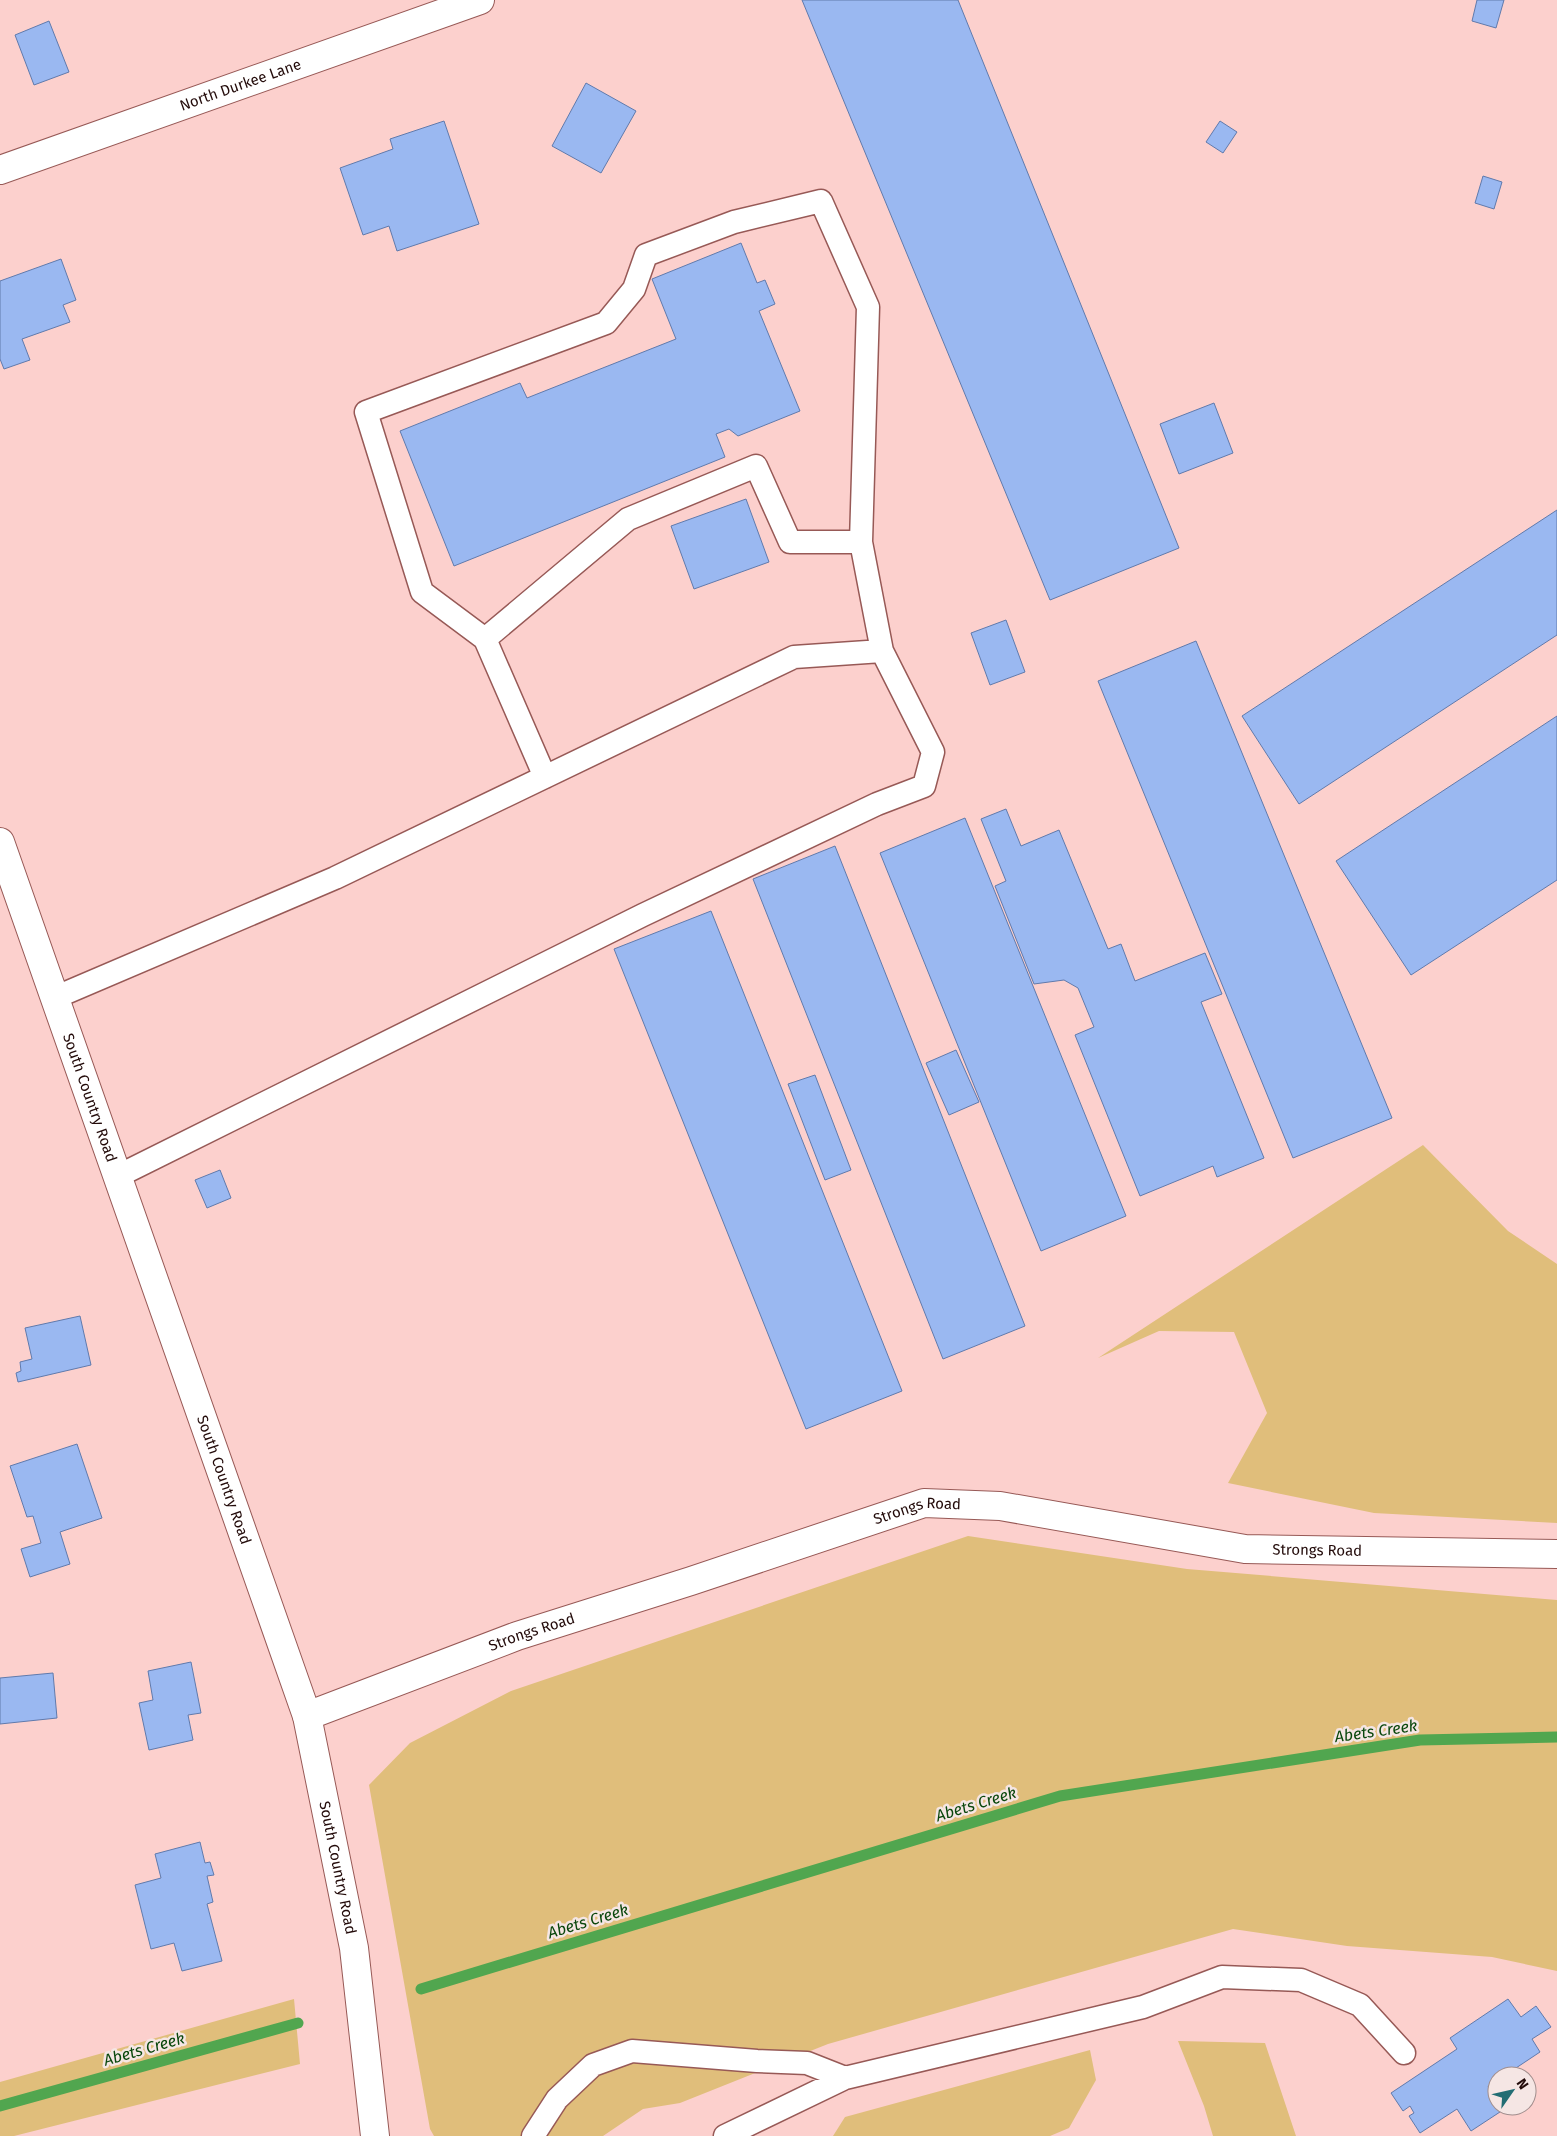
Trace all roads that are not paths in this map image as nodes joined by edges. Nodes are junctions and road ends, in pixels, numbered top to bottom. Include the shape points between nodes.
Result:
1 (480, 0) edge
2 (0, 170) edge
3 (861, 542) junction
4 (485, 639) junction
5 (882, 651) junction
6 (545, 777) junction
7 (0, 842) edge
8 (54, 998) junction
9 (118, 1176) junction
10 (1557, 1554) edge
11 (307, 1716) junction
12 (1404, 2054) dead end
13 (845, 2078) junction
14 (375, 2136) edge
15 (534, 2136) edge
16 (725, 2136) edge

1 - 2 street, North Durkee Lane
3 - 4 lane via 790,542 756,466 628,519
3 - 4 lane via 868,307 821,201 734,222 646,255 634,289 606,323 366,412 422,592
3 - 5 lane
4 - 6 lane
5 - 6 lane via 794,656
5 - 9 lane via 933,752 924,786 877,804 652,911
6 - 8 lane via 335,878
7 - 8 street, South Country Road
8 - 9 street, South Country Road
9 - 11 street, South Country Road
10 - 11 street, Strongs Road via 1245,1549 1000,1506 924,1503 691,1582 516,1636
11 - 14 street, South Country Road via 354,1948
12 - 13 lane via 1360,2005 1352,2001 1302,1980 1222,1977 1143,2007
13 - 15 lane via 807,2063 632,2051 593,2065 557,2099
13 - 16 lane

